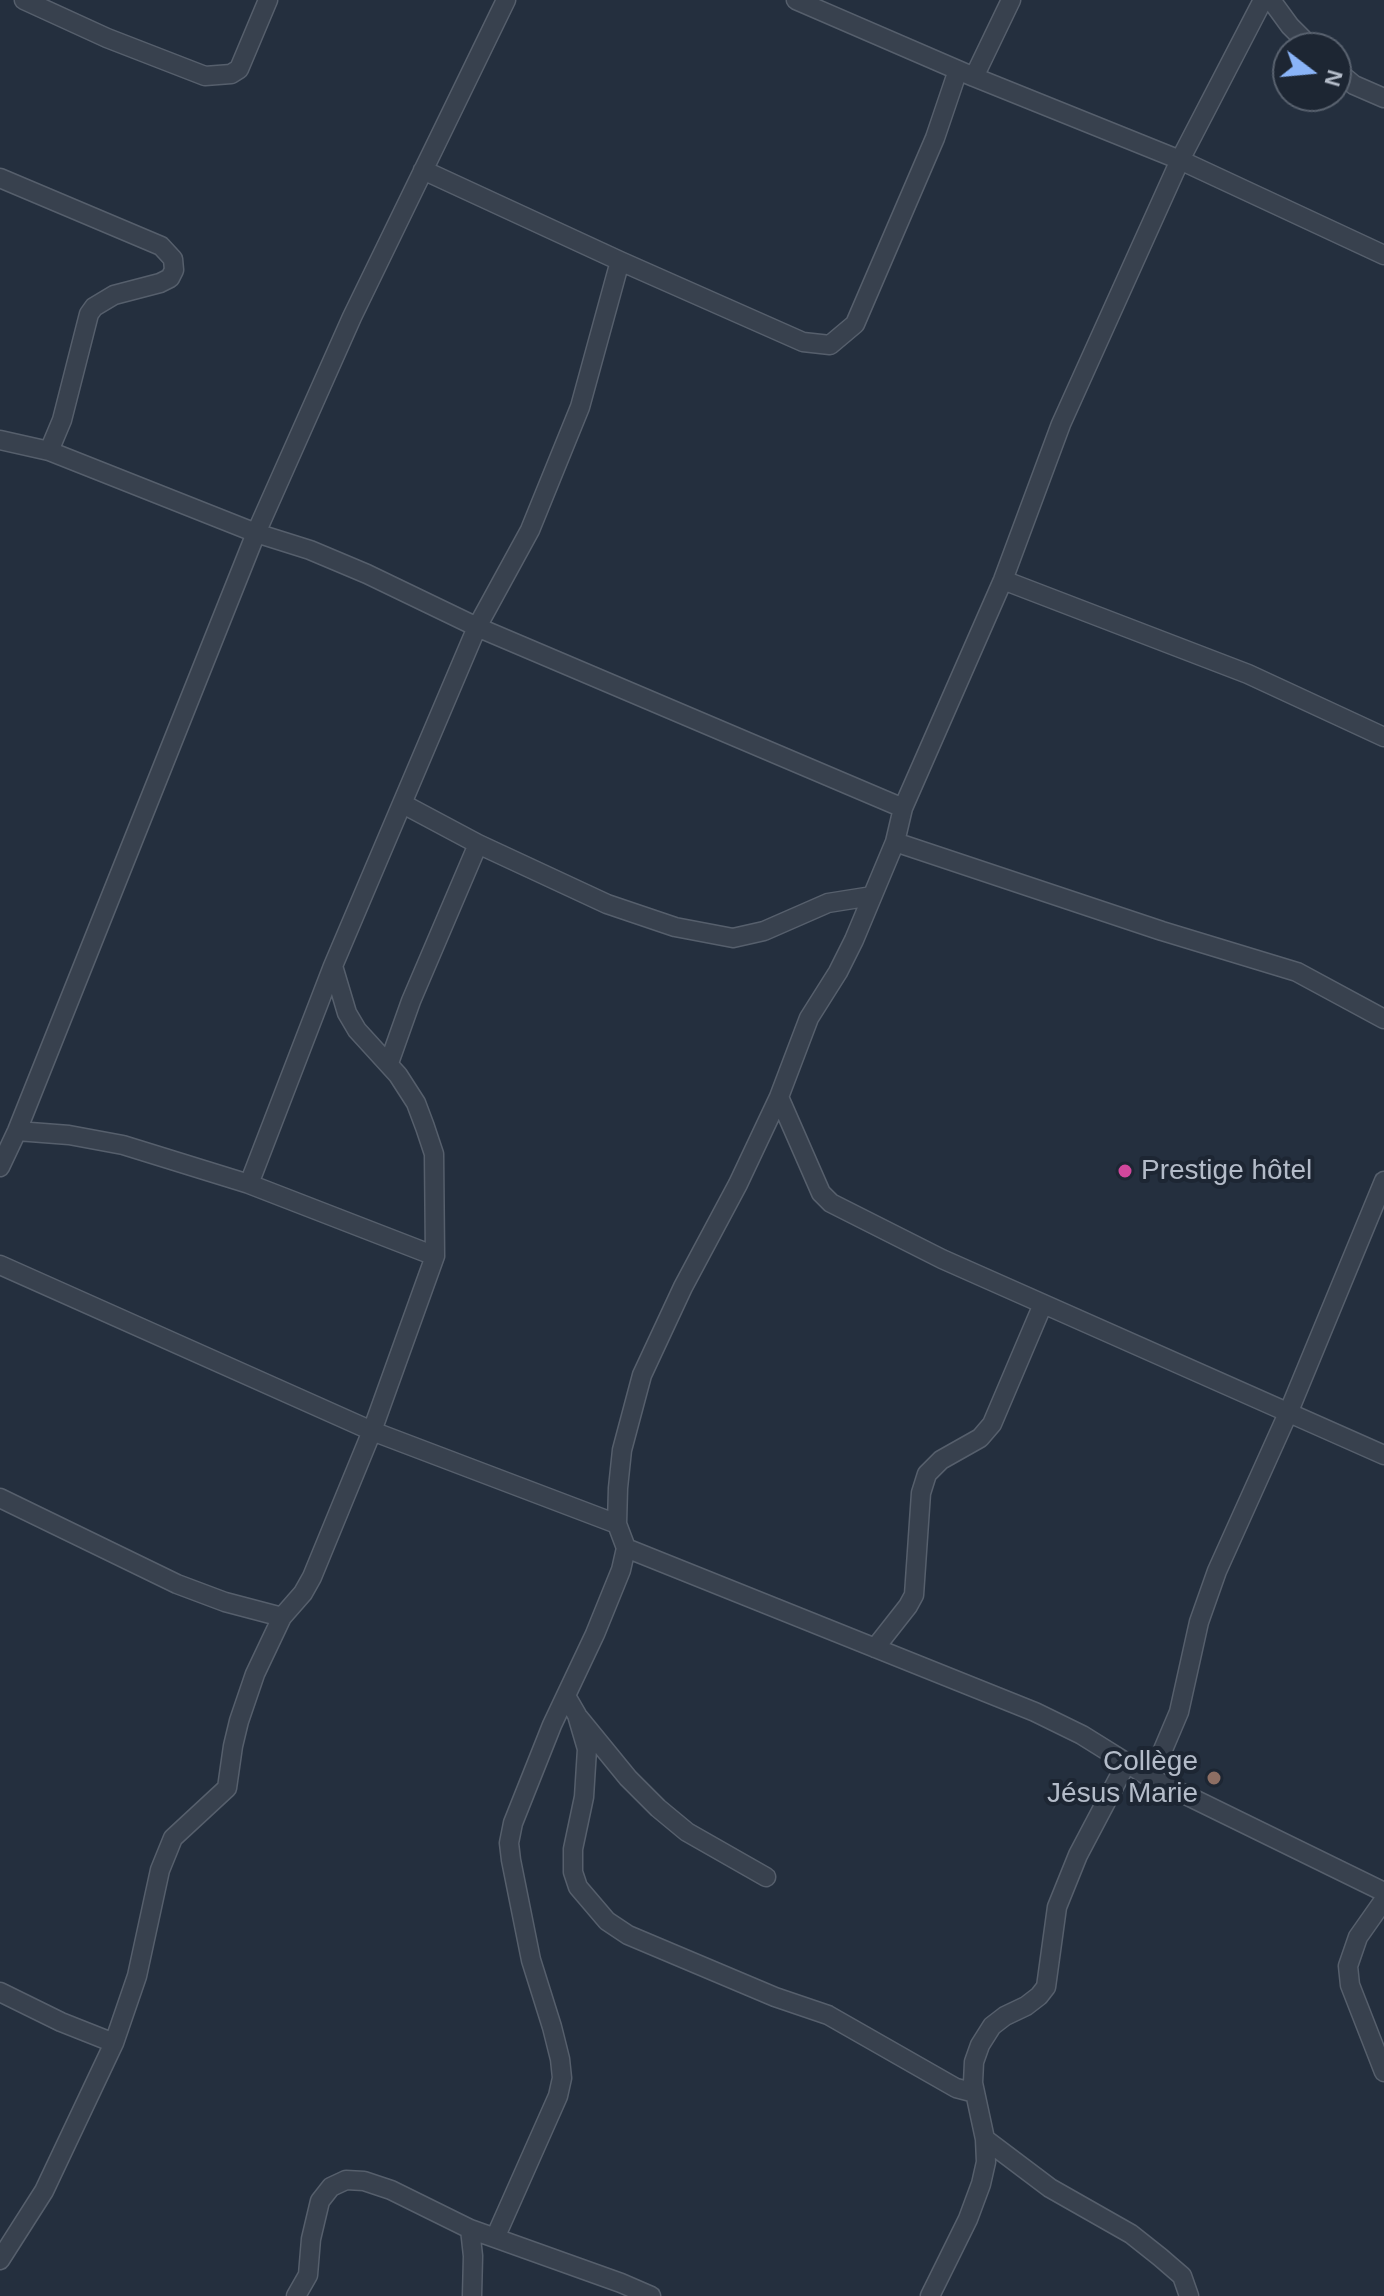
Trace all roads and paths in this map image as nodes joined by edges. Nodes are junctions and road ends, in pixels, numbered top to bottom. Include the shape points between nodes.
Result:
1 (24, 0) edge
2 (268, 0) edge
3 (506, 0) edge
4 (796, 0) edge
5 (1011, 0) edge
6 (1263, 0) edge
7 (1271, 0) edge
8 (1296, 32) edge
9 (966, 74) junction
10 (1352, 83) edge
11 (1384, 98) edge
12 (1180, 160) junction
13 (423, 170) junction
14 (0, 178) edge
15 (1384, 255) edge
16 (620, 261) junction
17 (0, 440) edge
18 (49, 451) junction
19 (256, 533) junction
20 (1003, 580) junction
21 (477, 627) junction
22 (1384, 737) edge
23 (403, 804) junction
24 (903, 808) junction
25 (895, 842) junction
26 (478, 844) junction
27 (872, 896) junction
28 (333, 966) junction
29 (1384, 1019) edge
30 (389, 1063) junction
31 (779, 1097) junction
32 (17, 1131) junction
33 (0, 1167) edge
34 (1384, 1181) edge
35 (249, 1184) junction
36 (435, 1256) junction
37 (0, 1265) edge
38 (1043, 1304) junction
39 (1289, 1411) junction
40 (372, 1431) junction
41 (1384, 1455) edge
42 (0, 1498) edge
43 (617, 1524) junction
44 (626, 1548) junction
45 (282, 1617) junction
46 (875, 1648) junction
47 (566, 1696) junction
48 (577, 1715) junction
49 (1127, 1762) junction
50 (1151, 1778) junction
51 (766, 1877) dead end
52 (1384, 1892) edge
53 (1384, 1900) edge
54 (0, 1992) edge
55 (114, 2043) junction
56 (1384, 2072) edge
57 (975, 2093) junction
58 (985, 2139) junction
59 (470, 2229) junction
60 (495, 2238) junction
61 (0, 2260) edge
62 (296, 2296) edge
63 (472, 2296) edge
64 (651, 2296) edge
65 (930, 2296) edge
66 (1189, 2296) edge

1 - 2 street via 205,76 239,69
3 - 13 street
4 - 9 street
5 - 9 street
6 - 12 street
7 - 8 street
9 - 12 street
9 - 16 street via 855,324 830,345 803,342
10 - 11 street
12 - 15 street
12 - 20 street via 1061,424
13 - 16 street
13 - 19 street
14 - 18 street via 161,246 173,259 170,278 114,295 89,314
16 - 21 street via 580,407 530,530
17 - 18 street
18 - 19 street
19 - 21 street via 367,574
19 - 32 street
20 - 22 street via 1248,674
20 - 24 street
21 - 23 street
21 - 24 street
23 - 26 street
23 - 28 street
24 - 25 street
25 - 27 street
25 - 29 street via 1297,972
26 - 27 street via 607,904 675,927 733,938 764,931 828,903
26 - 30 street
27 - 31 street via 838,972 809,1018
28 - 30 street via 347,1013
28 - 35 street
30 - 36 street via 416,1103 434,1154
31 - 38 street via 821,1193 831,1203
31 - 43 street via 642,1375 622,1450
32 - 33 street
32 - 35 street via 123,1145
34 - 39 street
35 - 36 street
36 - 40 street
37 - 40 street
38 - 39 street
38 - 46 street via 992,1424 927,1474 914,1595
39 - 41 street
39 - 50 street via 1217,1571 1199,1622 1179,1712
40 - 43 street
40 - 45 street via 312,1577
42 - 45 street via 177,1584
43 - 44 street
44 - 46 street
44 - 47 street via 614,1592
45 - 55 street via 239,1721 227,1788 173,1838 160,1870 137,1976
46 - 49 street via 1035,1712
47 - 48 street
47 - 60 street via 525,1790 509,1843 531,1960 562,2078
48 - 51 street via 658,1808 687,1832
48 - 57 street via 587,1749 573,1872 578,1887 607,1921 628,1935 828,2015 956,2088
49 - 50 street
49 - 57 street via 1057,1907 1046,1987 992,2026 974,2062
50 - 52 street
53 - 56 street via 1358,1937 1348,1966 1350,1985
54 - 55 street
55 - 61 street via 44,2191
57 - 58 street
58 - 65 street via 981,2184
58 - 66 street via 1050,2188 1131,2234 1182,2276
59 - 60 street
59 - 62 street via 391,2190 346,2180 320,2201 308,2275
59 - 63 street
60 - 64 street

